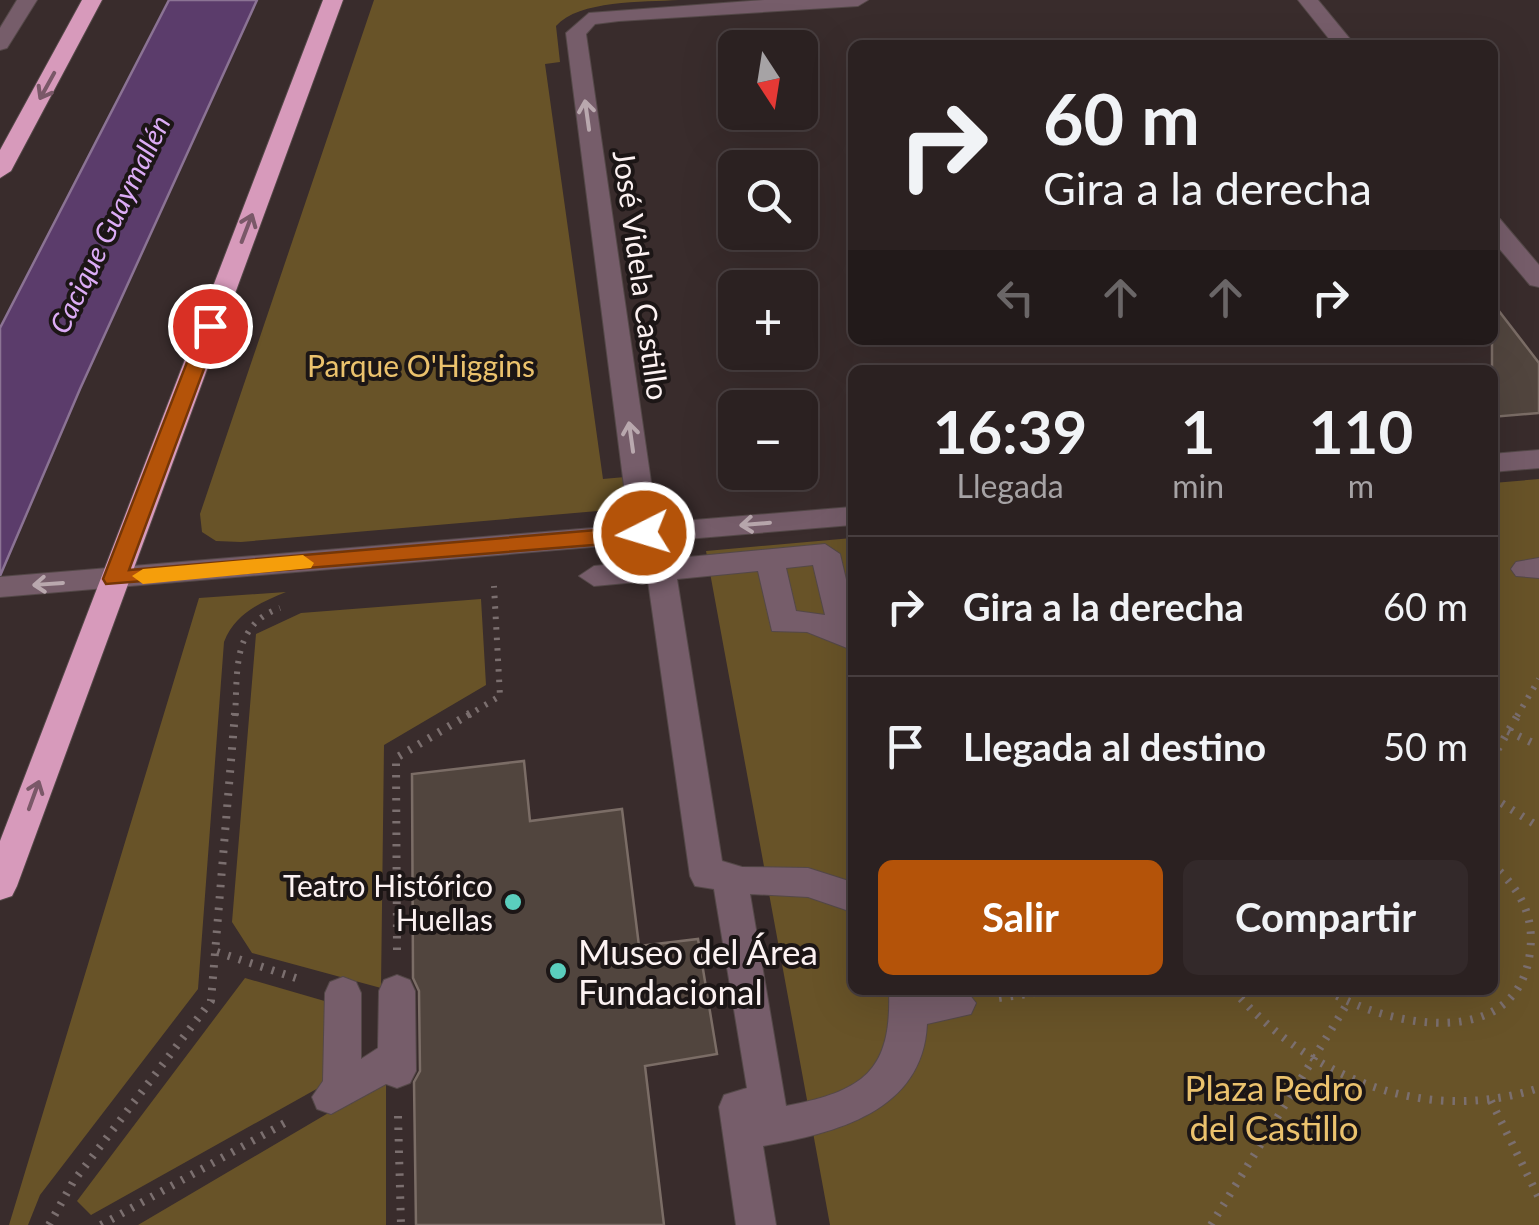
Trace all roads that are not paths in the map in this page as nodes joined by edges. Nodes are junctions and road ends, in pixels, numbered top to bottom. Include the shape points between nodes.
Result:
1 (27, 0) edge
2 (92, 0) edge
3 (333, 0) edge
4 (858, 0) edge
5 (1308, 0) edge
6 (2, 37) edge
7 (1341, 40) edge
8 (0, 171) edge
9 (1498, 231) edge
10 (1539, 280) edge
11 (1539, 459) edge
12 (1498, 462) edge
13 (848, 517) edge
14 (641, 558) junction
15 (770, 559) junction
16 (594, 576) dead end
17 (114, 579) junction
18 (0, 587) edge
19 (848, 625) edge
20 (730, 882) junction
21 (0, 886) edge
22 (848, 896) edge
23 (909, 1000) edge
24 (958, 1003) road end
25 (397, 1064) joint
26 (742, 1132) junction
27 (756, 1225) edge

1 - 6 street
2 -> 8 highway
17 -> 3 highway
14 -> 4 street, José Videla Castillo via 580,25 619,15
5 - 7 street
9 - 10 street
11 - 12 street
13 -> 14 street
14 - 15 street
14 - 16 street
14 - 17 street
14 - 20 street, José Videla Castillo via 707,876 729,874
15 - 19 street via 784,623
15 - 19 street via 825,554
17 -> 18 street
21 -> 17 highway
20 - 22 street via 783,878
20 - 26 street via 769,1102 738,1108
23 - 24 street
23 - 26 street via 912,1035 905,1060 864,1102
25 - 25 street via 397,1000 336,991 336,1094
26 - 27 street

